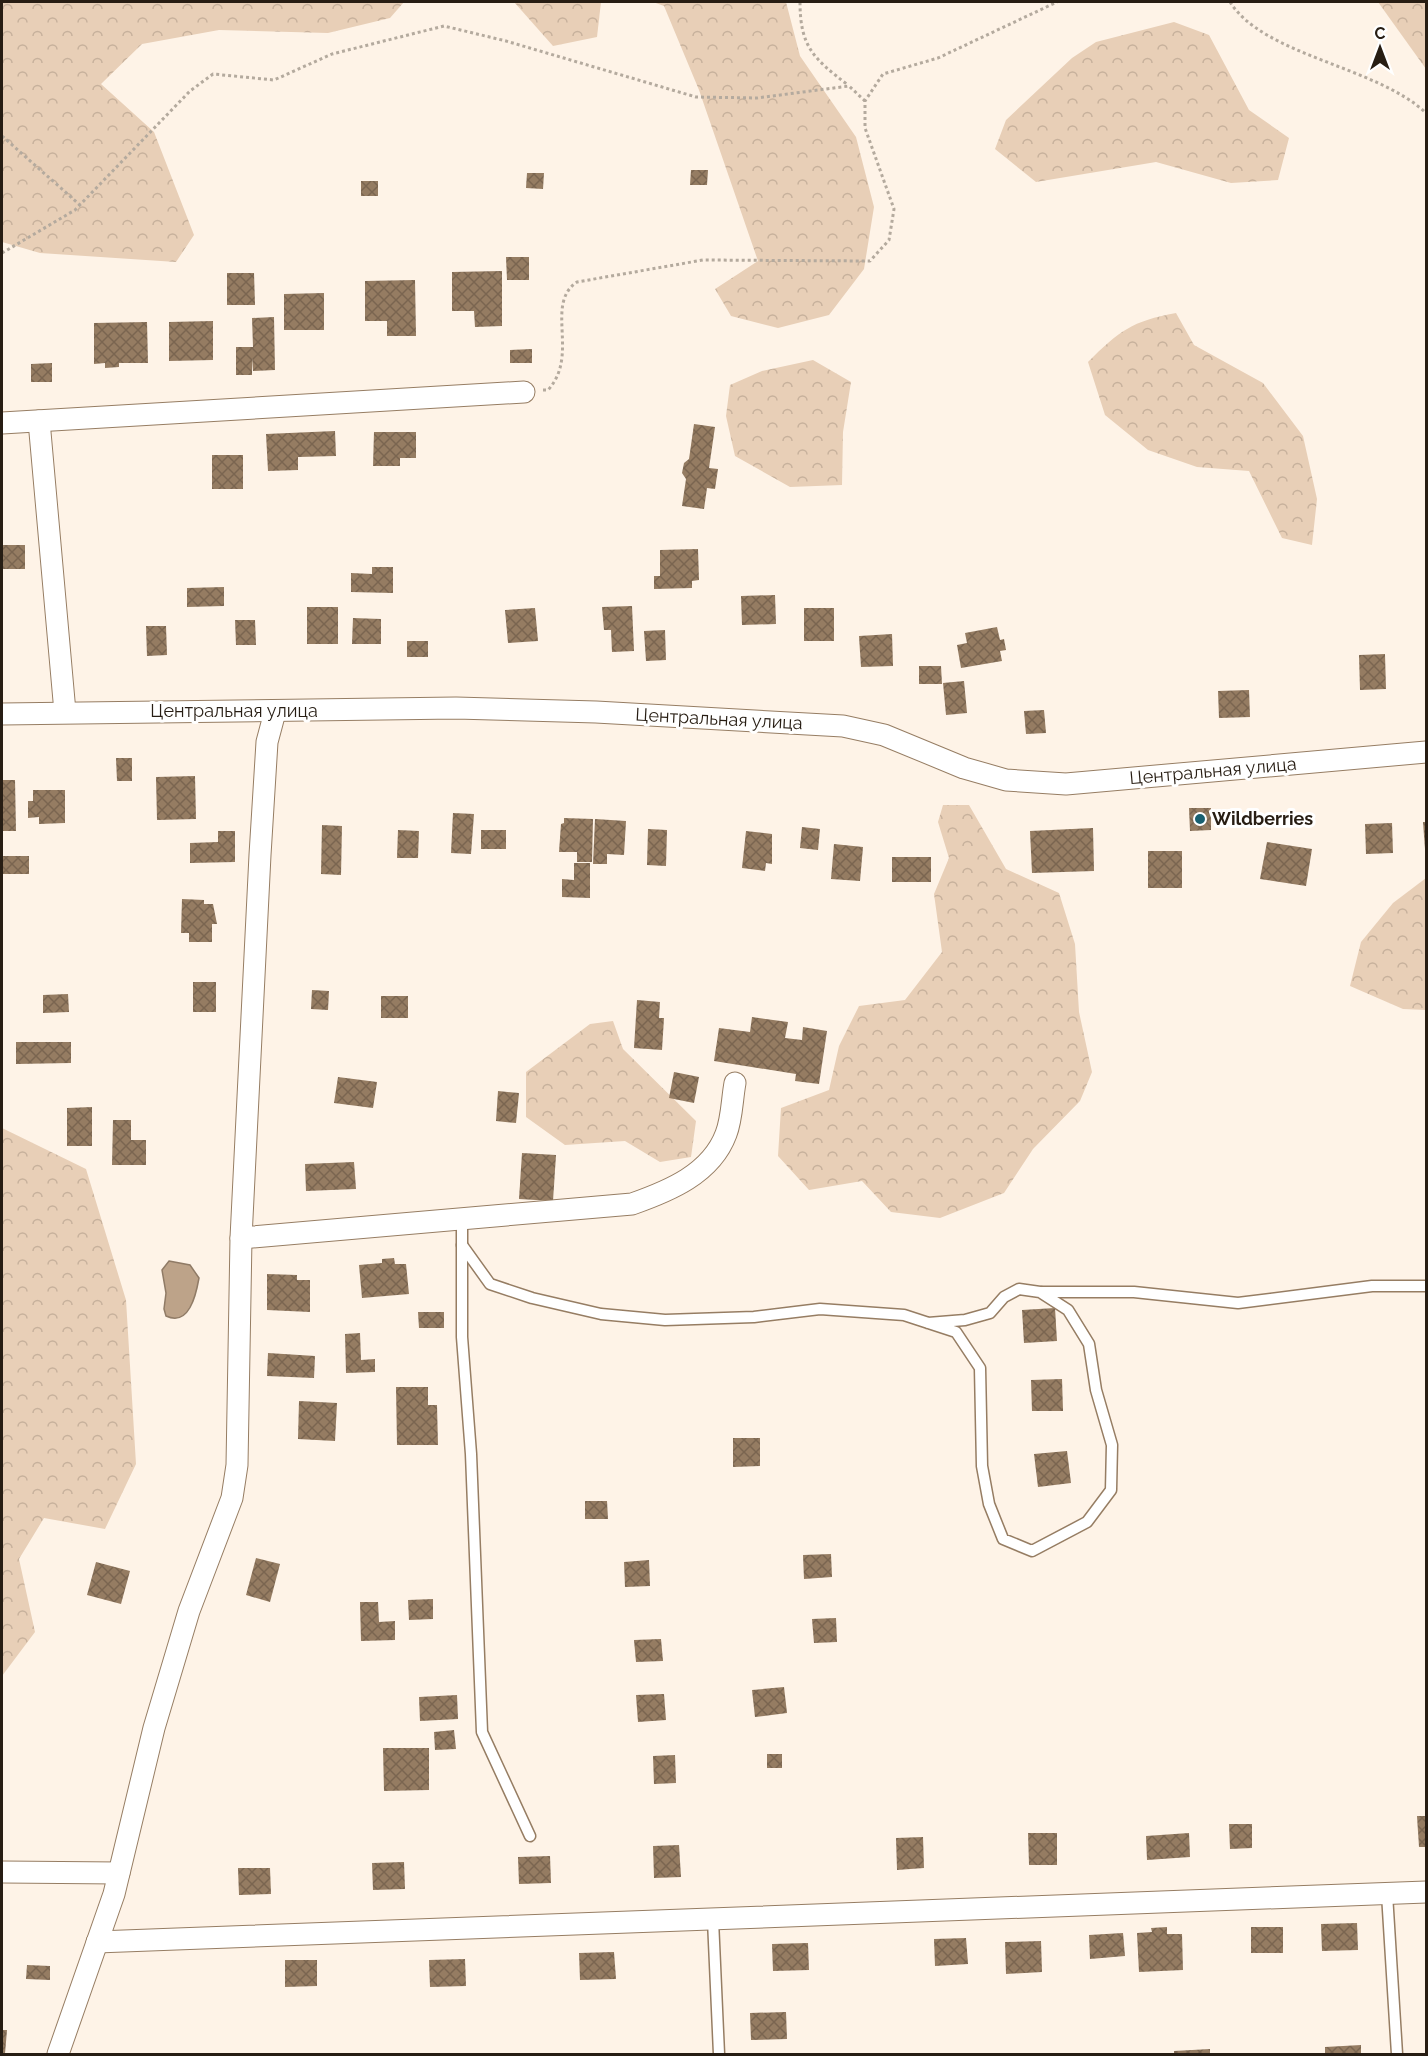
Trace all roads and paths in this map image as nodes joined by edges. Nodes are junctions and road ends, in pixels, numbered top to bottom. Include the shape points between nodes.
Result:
1 (800, 2) edge
2 (1057, 2) edge
3 (1230, 2) edge
4 (849, 86) junction
5 (865, 101) junction
6 (1426, 113) edge
7 (2, 136) edge
8 (80, 205) junction
9 (2, 253) edge
10 (524, 392) joint
11 (39, 421) junction
12 (2, 423) edge
13 (65, 712) junction
14 (275, 712) junction
15 (2, 714) edge
16 (1426, 752) edge
17 (735, 1083) dead end
18 (462, 1219) junction
19 (242, 1238) junction
20 (462, 1245) junction
21 (1426, 1286) edge
22 (1040, 1292) junction
23 (928, 1323) junction
24 (530, 1836) dead end
25 (2, 1872) edge
26 (119, 1873) junction
27 (1426, 1892) edge
28 (1387, 1894) junction
29 (713, 1920) junction
30 (97, 1942) junction
31 (58, 2055) edge
32 (719, 2055) edge
33 (1397, 2055) edge

1 - 4 path via 800,21 815,59
2 - 5 path via 938,58 883,74
3 - 6 path via 1249,23 1287,44 1368,77
4 - 5 path
4 - 8 path via 757,98 696,97 444,26 332,54 274,80 213,74 190,91
5 - 10 path via 865,128 894,209 889,240 870,261 703,260 577,282 568,288 562,300 565,341 558,379 548,390
7 - 8 path
8 - 9 path
10 - 11 street
11 - 12 street
11 - 13 street
13 - 14 street, Центральная улица
13 - 15 street, Центральная улица
14 - 16 street, Центральная улица via 456,708 843,726 884,735 964,768 1006,780 1066,784
14 - 19 street via 267,742
17 - 18 street via 727,1133 714,1158 664,1193 632,1204
18 - 19 street
18 - 20 lane
19 - 26 street via 237,1465 232,1498 189,1611 154,1728
20 - 23 lane via 490,1284 601,1314 665,1320 754,1317 820,1309 904,1316
20 - 24 lane via 462,1337 471,1454 482,1732
21 - 22 lane via 1372,1286 1238,1303 1134,1292
22 - 23 lane via 1019,1288 990,1313
22 - 23 lane via 1068,1310 1089,1344 1096,1390 1113,1445 1111,1490 1087,1522 1032,1551 1003,1539 989,1504 982,1466 980,1368 956,1332
25 - 26 street
26 - 30 street
27 - 28 street
28 - 29 street
28 - 33 lane
29 - 30 street
29 - 32 lane
30 - 31 street

